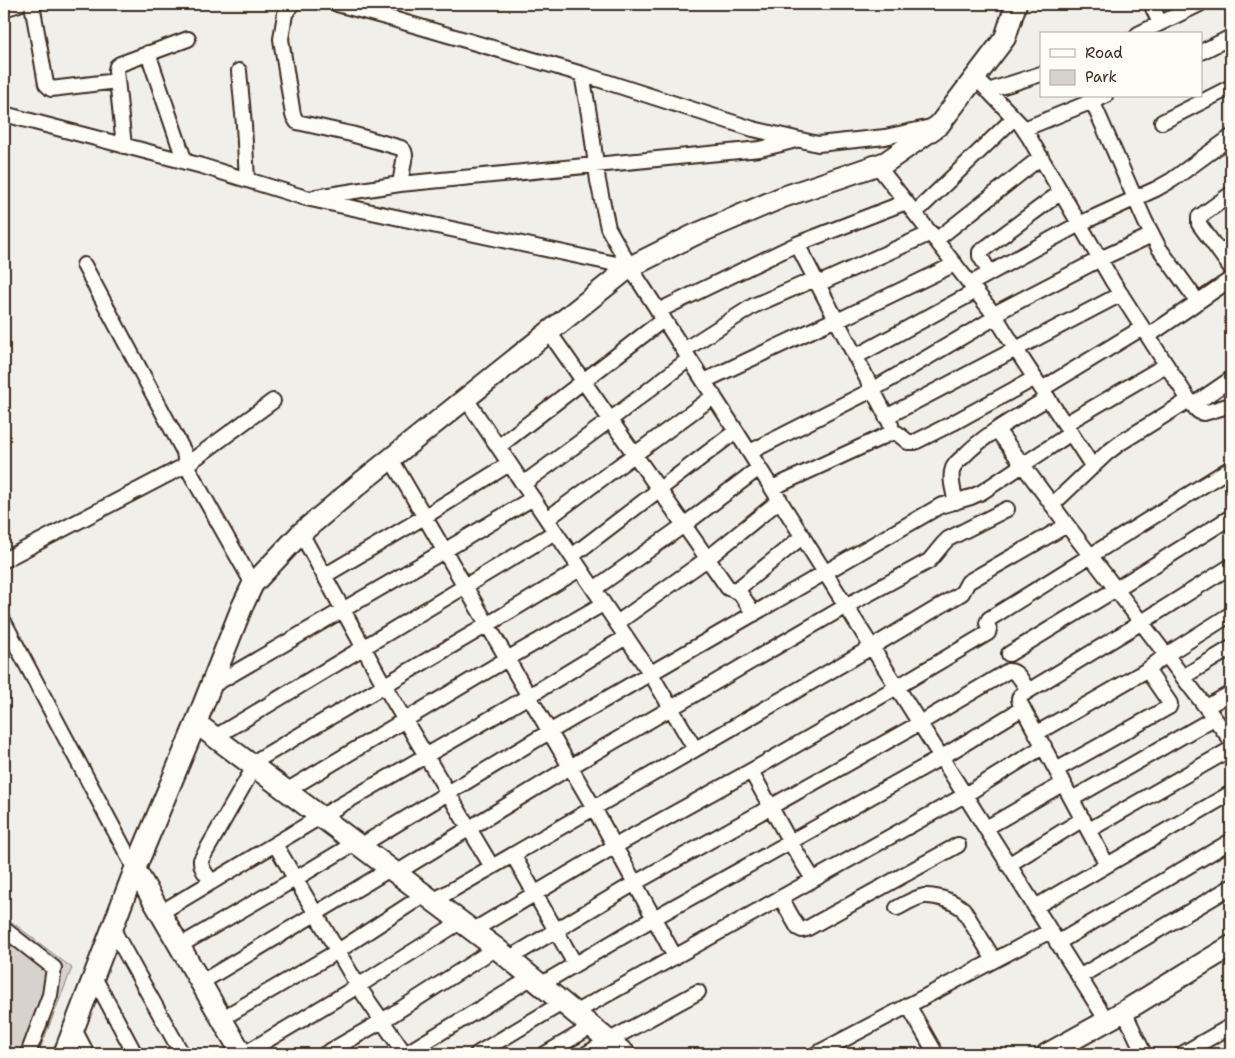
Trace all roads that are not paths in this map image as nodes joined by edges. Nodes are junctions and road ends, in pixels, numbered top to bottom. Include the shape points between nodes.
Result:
1 (18, 4) edge
2 (32, 4) edge
3 (292, 4) edge
4 (338, 4) edge
5 (1016, 4) edge
6 (1150, 4) edge
7 (1200, 4) edge
8 (4, 9) edge
9 (1160, 23) junction
10 (1142, 32) edge
11 (1231, 37) edge
12 (188, 39) dead end
13 (1202, 52) edge
14 (148, 53) junction
15 (239, 71) dead end
16 (582, 74) junction
17 (1040, 74) edge
18 (117, 81) junction
19 (981, 84) junction
20 (1231, 87) edge
21 (1096, 98) edge
22 (4, 114) edge
23 (1014, 118) junction
24 (1162, 122) dead end
25 (939, 125) junction
26 (1024, 130) junction
27 (1231, 137) edge
28 (797, 139) junction
29 (124, 146) junction
30 (1041, 157) junction
31 (185, 162) junction
32 (596, 165) junction
33 (877, 165) junction
34 (247, 180) junction
35 (400, 184) junction
36 (1061, 192) junction
37 (1231, 194) edge
38 (306, 198) junction
39 (1134, 199) junction
40 (910, 207) junction
41 (1079, 224) junction
42 (1152, 235) junction
43 (933, 237) junction
44 (797, 244) junction
45 (1226, 249) edge
46 (1100, 259) junction
47 (955, 264) junction
48 (84, 265) dead end
49 (630, 268) junction
50 (1231, 268) edge
51 (990, 273) junction
52 (1231, 279) edge
53 (816, 281) junction
54 (973, 287) junction
55 (1121, 294) junction
56 (1198, 302) junction
57 (661, 315) junction
58 (995, 316) junction
59 (836, 320) junction
60 (549, 332) junction
61 (1145, 332) junction
62 (1015, 348) junction
63 (686, 354) junction
64 (855, 357) junction
65 (1166, 365) junction
66 (1231, 379) edge
67 (704, 381) junction
68 (583, 382) junction
69 (1042, 388) junction
70 (872, 390) junction
71 (714, 396) junction
72 (466, 399) junction
73 (273, 401) dead end
74 (1191, 403) junction
75 (1231, 405) edge
76 (886, 417) junction
77 (610, 420) junction
78 (1068, 428) junction
79 (997, 430) junction
80 (736, 431) junction
81 (894, 432) junction
82 (498, 446) junction
83 (750, 452) junction
84 (634, 455) junction
85 (391, 459) junction
86 (509, 464) junction
87 (186, 465) junction
88 (1022, 465) junction
89 (1092, 467) junction
90 (759, 468) junction
91 (1231, 468) edge
92 (523, 484) junction
93 (772, 488) junction
94 (659, 489) junction
95 (532, 498) junction
96 (780, 500) junction
97 (956, 502) junction
98 (1052, 505) junction
99 (1007, 509) dead end
100 (424, 517) junction
101 (1231, 517) edge
102 (547, 519) junction
103 (684, 525) junction
104 (1067, 525) junction
105 (555, 532) junction
106 (301, 533) junction
107 (803, 536) junction
108 (444, 551) junction
109 (572, 556) junction
110 (1091, 556) junction
111 (707, 559) junction
112 (4, 560) edge
113 (1231, 566) edge
114 (580, 568) junction
115 (826, 573) junction
116 (324, 576) junction
117 (253, 584) junction
118 (465, 587) junction
119 (594, 589) junction
120 (1116, 589) junction
121 (735, 591) junction
122 (603, 604) junction
123 (846, 606) junction
124 (343, 610) junction
125 (754, 614) junction
126 (1231, 614) edge
127 (4, 622) edge
128 (1142, 622) junction
129 (617, 623) junction
130 (487, 625) junction
131 (626, 637) junction
132 (365, 647) junction
133 (872, 647) junction
134 (1231, 648) edge
135 (1009, 654) dead end
136 (1166, 655) junction
137 (507, 659) junction
138 (1147, 670) junction
139 (651, 674) junction
140 (1183, 677) junction
141 (384, 685) junction
142 (210, 686) junction
143 (898, 687) junction
144 (1028, 691) junction
145 (1231, 693) edge
146 (528, 696) junction
147 (1023, 708) junction
148 (670, 709) junction
149 (1210, 713) junction
150 (405, 720) junction
151 (196, 723) junction
152 (920, 723) junction
153 (549, 732) junction
154 (1037, 733) junction
155 (215, 737) junction
156 (1231, 740) edge
157 (1044, 746) junction
158 (1231, 749) edge
159 (695, 750) junction
160 (426, 755) junction
161 (942, 758) junction
162 (254, 767) junction
163 (570, 767) junction
164 (1056, 770) junction
165 (750, 771) junction
166 (1064, 783) junction
167 (286, 791) junction
168 (1231, 792) edge
169 (448, 793) junction
170 (965, 794) junction
171 (1072, 799) junction
172 (771, 807) junction
173 (594, 808) junction
174 (320, 817) junction
175 (1086, 825) junction
176 (470, 828) junction
177 (986, 828) junction
178 (1231, 841) edge
179 (790, 842) junction
180 (275, 844) junction
181 (357, 844) junction
182 (958, 845) dead end
183 (615, 846) junction
184 (513, 855) junction
185 (1008, 865) junction
186 (1107, 865) junction
187 (492, 867) junction
188 (135, 869) junction
189 (393, 871) junction
190 (295, 879) junction
191 (813, 880) junction
192 (212, 882) junction
193 (635, 883) junction
194 (1231, 888) edge
195 (534, 894) junction
196 (429, 898) junction
197 (781, 898) junction
198 (1035, 907) junction
199 (897, 908) dead end
200 (160, 913) junction
201 (316, 914) junction
202 (654, 918) junction
203 (466, 926) junction
204 (112, 928) junction
205 (4, 929) edge
206 (555, 931) junction
207 (1054, 937) junction
208 (179, 946) junction
209 (1231, 946) edge
210 (338, 951) junction
211 (502, 954) junction
212 (676, 957) junction
213 (994, 960) junction
214 (575, 964) junction
215 (1079, 977) junction
216 (94, 978) junction
217 (536, 981) junction
218 (200, 983) junction
219 (358, 986) junction
220 (698, 992) dead end
221 (908, 1005) junction
222 (568, 1008) junction
223 (1124, 1011) junction
224 (221, 1019) junction
225 (382, 1021) junction
226 (1107, 1021) junction
227 (1231, 1026) edge
228 (591, 1027) junction
229 (74, 1029) junction
230 (608, 1041) junction
231 (419, 1051) edge
232 (28, 1054) edge
233 (64, 1054) edge
234 (88, 1054) edge
235 (136, 1054) edge
236 (182, 1054) edge
237 (243, 1054) edge
238 (325, 1054) edge
239 (405, 1054) edge
240 (477, 1054) edge
241 (545, 1054) edge
242 (586, 1054) edge
243 (625, 1054) edge
244 (816, 1054) edge
245 (936, 1054) edge
246 (1047, 1054) edge
247 (1144, 1054) edge
248 (1184, 1054) edge

1 - 8 street
2 - 18 street via 48,87
3 - 35 street via 285,14 281,39 295,120 401,148 406,155
4 - 16 street
5 - 19 street via 1005,38
6 - 9 street
7 - 9 street
9 - 10 street
11 - 13 street
12 - 14 street
14 - 18 street via 117,66
14 - 31 street
15 - 34 street
16 - 28 street via 754,129
16 - 32 street
17 - 19 street
18 - 29 street
19 - 23 street
19 - 25 street
20 - 24 street
21 - 26 street
21 - 39 street
22 - 29 street
23 - 26 street
23 - 40 street
25 - 28 street via 885,137 818,144
25 - 33 street
26 - 30 street
27 - 39 street via 1172,180
28 - 32 street via 760,149
29 - 31 street
30 - 36 street
30 - 43 street
31 - 34 street
32 - 35 street
32 - 49 street via 608,228
33 - 40 street
33 - 49 street via 783,197 694,235
34 - 38 street
35 - 38 street
36 - 41 street
36 - 51 street via 980,252
37 - 45 street via 1198,220
38 - 49 street
39 - 41 street
39 - 42 street
40 - 43 street
40 - 44 street
41 - 46 street
41 - 51 street
42 - 46 street
42 - 56 street
43 - 47 street
43 - 53 street
44 - 53 street
44 - 57 street
45 - 50 street
46 - 55 street
46 - 58 street
47 - 54 street
47 - 59 street
48 - 87 street via 184,452
49 - 57 street
49 - 60 street
51 - 54 street
52 - 56 street
53 - 59 street
53 - 63 street via 753,306
54 - 58 street
54 - 64 street
55 - 61 street
55 - 62 street
56 - 61 street
57 - 63 street
57 - 68 street
58 - 62 street
58 - 70 street
59 - 64 street
59 - 67 street
60 - 68 street
60 - 72 street
61 - 65 street
61 - 69 street
62 - 69 street
62 - 76 street
63 - 67 street
63 - 77 street
64 - 70 street
65 - 74 street
65 - 78 street
66 - 74 street
67 - 71 street
68 - 77 street
68 - 82 street
69 - 78 street
69 - 79 street
69 - 81 street via 953,423 915,442 908,442
70 - 76 street
70 - 83 street
71 - 80 street
71 - 84 street
72 - 82 street
72 - 85 street
73 - 87 street
74 - 75 street via 1201,413
74 - 89 street via 1120,443
76 - 81 street
77 - 84 street
77 - 92 street
78 - 88 street
78 - 89 street
79 - 88 street
79 - 97 street via 970,449 952,469
80 - 83 street
80 - 94 street
81 - 93 street
82 - 86 street
83 - 90 street
84 - 94 street
84 - 102 street
85 - 100 street
85 - 106 street
86 - 92 street
86 - 100 street
87 - 112 street
87 - 117 street
88 - 97 street via 982,492
88 - 98 street
89 - 98 street
90 - 93 street
90 - 103 street
91 - 110 street
92 - 95 street
93 - 96 street
94 - 103 street
94 - 109 street
95 - 102 street
95 - 108 street
96 - 107 street
96 - 111 street
97 - 115 street via 940,506
98 - 104 street
99 - 123 street via 948,539 929,560
100 - 108 street
100 - 116 street
101 - 120 street
102 - 105 street
103 - 111 street
103 - 119 street
104 - 110 street
104 - 133 street via 968,582 962,593
105 - 109 street
105 - 118 street
106 - 116 street
106 - 117 street
107 - 115 street
107 - 121 street
108 - 118 street
108 - 124 street
109 - 114 street
110 - 120 street
110 - 143 street via 989,619 988,633
111 - 121 street via 728,588
111 - 129 street
113 - 128 street
114 - 119 street
114 - 130 street
115 - 123 street
115 - 125 street
116 - 124 street
117 - 142 street
118 - 130 street
118 - 132 street
119 - 122 street
120 - 128 street
120 - 135 street
121 - 125 street
122 - 129 street
122 - 137 street
123 - 133 street
123 - 148 street
124 - 132 street
124 - 142 street
125 - 139 street
126 - 136 street
127 - 188 street
128 - 136 street
128 - 144 street
129 - 131 street
130 - 137 street
130 - 141 street
131 - 139 street
131 - 146 street
132 - 141 street
132 - 155 street
133 - 143 street
133 - 159 street
134 - 140 street
136 - 138 street
136 - 140 street
137 - 146 street
137 - 150 street
138 - 154 street
138 - 164 street via 1169,706
139 - 148 street
139 - 153 street
140 - 149 street
141 - 150 street
141 - 162 street via 266,754
142 - 151 street
143 - 152 street
143 - 165 street
144 - 147 street via 1019,699
144 - 152 street via 1015,672 1008,671
145 - 149 street
146 - 153 street
146 - 160 street
147 - 154 street
147 - 161 street
148 - 159 street
148 - 163 street
149 - 156 street
149 - 171 street
150 - 160 street
150 - 167 street
151 - 155 street
151 - 188 street
152 - 161 street
152 - 172 street
153 - 163 street
153 - 169 street
154 - 157 street
155 - 162 street
157 - 164 street
157 - 170 street
158 - 175 street
159 - 173 street
160 - 169 street
160 - 174 street
161 - 170 street
161 - 179 street
162 - 167 street
162 - 192 street via 201,860 202,869
163 - 173 street
163 - 176 street
164 - 166 street
165 - 172 street
165 - 183 street
166 - 171 street
166 - 177 street
167 - 174 street
168 - 186 street
169 - 176 street
169 - 181 street
170 - 177 street
170 - 191 street
171 - 175 street
172 - 179 street
172 - 193 street
173 - 183 street
173 - 184 street
174 - 180 street
174 - 181 street
175 - 185 street
175 - 186 street
176 - 187 street
176 - 189 street
177 - 185 street
178 - 207 street
179 - 191 street
179 - 202 street
180 - 190 street
180 - 192 street
181 - 189 street
181 - 190 street
182 - 197 street via 806,929 798,928
183 - 193 street
183 - 195 street
184 - 187 street
184 - 195 street
185 - 198 street
186 - 198 street
187 - 196 street
188 - 200 street
188 - 204 street
189 - 196 street
189 - 201 street
190 - 201 street
190 - 208 street
191 - 197 street
192 - 200 street
193 - 202 street
193 - 206 street
194 - 215 street
195 - 203 street
195 - 206 street
196 - 203 street
196 - 210 street
197 - 212 street
198 - 207 street
199 - 213 street via 924,896 957,904
200 - 208 street
201 - 210 street
201 - 218 street
202 - 212 street
202 - 214 street
203 - 211 street
203 - 219 street
204 - 216 street
204 - 236 street
205 - 232 street via 54,968 50,995
206 - 211 street
206 - 214 street
207 - 213 street
207 - 215 street
208 - 218 street
209 - 223 street
210 - 219 street
210 - 224 street
211 - 217 street
211 - 225 street
212 - 222 street
213 - 221 street
214 - 217 street
215 - 226 street
216 - 229 street
216 - 235 street
217 - 222 street
217 - 231 street
218 - 224 street
219 - 225 street
219 - 237 street
220 - 230 street
221 - 244 street
221 - 245 street
222 - 228 street
222 - 240 street
223 - 226 street
223 - 247 street
224 - 237 street
225 - 238 street
225 - 239 street
226 - 246 street
227 - 248 street
228 - 230 street
228 - 241 street
229 - 233 street
229 - 234 street
230 - 242 street
230 - 243 street
231 - 239 street

